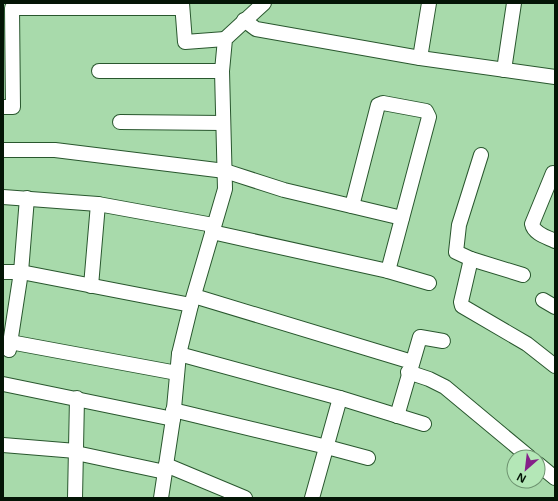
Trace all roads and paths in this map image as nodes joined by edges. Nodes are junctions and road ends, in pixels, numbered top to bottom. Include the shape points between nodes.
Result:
1 (264, 3) edge
2 (429, 3) edge
3 (514, 3) edge
4 (182, 5) edge
5 (244, 20) junction
6 (225, 39) junction
7 (420, 58) junction
8 (504, 70) junction
9 (99, 71) dead end
10 (222, 71) junction
11 (555, 77) edge
12 (3, 107) edge
13 (120, 122) dead end
14 (223, 123) junction
15 (3, 150) edge
16 (481, 155) dead end
17 (225, 171) junction
18 (554, 171) edge
19 (3, 197) edge
20 (27, 198) junction
21 (98, 204) junction
22 (352, 206) junction
23 (402, 218) junction
24 (212, 229) junction
25 (555, 241) edge
26 (472, 259) junction
27 (388, 271) junction
28 (3, 272) edge
29 (21, 272) junction
30 (523, 275) dead end
31 (429, 283) dead end
32 (91, 286) junction
33 (192, 300) junction
34 (543, 300) dead end
35 (555, 307) edge
36 (443, 341) dead end
37 (179, 354) junction
38 (555, 366) edge
39 (410, 367) junction
40 (177, 373) junction
41 (3, 384) edge
42 (77, 398) junction
43 (340, 398) junction
44 (173, 414) junction
45 (397, 416) junction
46 (424, 424) dead end
47 (3, 445) edge
48 (327, 447) junction
49 (519, 449) edge
50 (76, 452) junction
51 (368, 458) dead end
52 (166, 469) junction
53 (546, 471) edge
54 (555, 478) edge
55 (75, 498) edge
56 (161, 498) edge
57 (246, 498) edge
58 (312, 498) edge

1 - 5 street
2 - 7 street
3 - 8 street
4 - 6 street via 185,42
4 - 12 street via 12,8 13,107
5 - 6 street
5 - 7 street via 256,29
6 - 10 street
7 - 8 street
8 - 11 street
9 - 10 street
10 - 14 street
13 - 14 street
14 - 17 street
15 - 17 street via 54,150
16 - 26 street via 460,225 456,250 457,254
17 - 22 street via 284,190
17 - 24 street via 225,189
18 - 25 street via 532,228
19 - 20 street
20 - 21 street
20 - 29 street
21 - 24 street
21 - 32 street
22 - 23 street
22 - 23 street via 378,105 383,103 423,110 429,117
23 - 27 street
24 - 27 street
24 - 33 street
26 - 30 street
26 - 38 street via 462,306 527,344
27 - 31 street
28 - 29 street
29 - 32 street
29 - 40 street via 10,346
32 - 33 street
33 - 37 street
33 - 39 street
34 - 35 street
36 - 39 street via 420,337
37 - 40 street
37 - 43 street
39 - 45 street
39 - 49 street via 445,387
40 - 44 street
41 - 42 street
42 - 44 street
42 - 50 street
43 - 45 street
43 - 48 street
44 - 48 street
44 - 52 street
45 - 46 street
47 - 50 street
48 - 51 street
48 - 58 street
50 - 52 street
50 - 55 street
52 - 56 street
52 - 57 street
53 - 54 street

